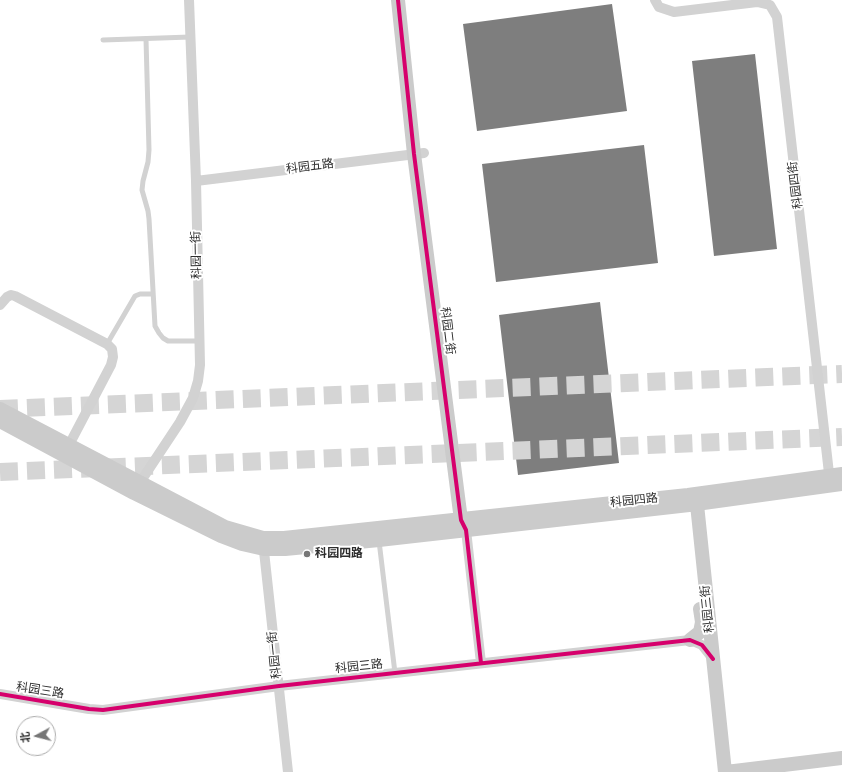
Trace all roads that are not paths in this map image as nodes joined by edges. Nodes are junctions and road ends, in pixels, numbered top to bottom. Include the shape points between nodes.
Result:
1 (189, 0) edge
2 (398, 0) edge
3 (408, 0) edge
4 (655, 0) edge
5 (190, 37) junction
6 (146, 39) junction
7 (103, 40) dead end
8 (419, 154) junction
9 (196, 181) junction
10 (153, 294) junction
11 (0, 305) edge
12 (199, 341) junction
13 (107, 344) junction
14 (0, 409) edge
15 (0, 421) edge
16 (69, 445) junction
17 (836, 480) edge
18 (136, 488) junction
19 (693, 500) junction
20 (465, 523) junction
21 (379, 540) junction
22 (263, 543) junction
23 (690, 640) junction
24 (713, 659) junction
25 (481, 663) junction
26 (395, 673) junction
27 (279, 686) junction
28 (0, 694) edge
29 (842, 758) edge
30 (288, 772) edge
31 (725, 772) edge

1 - 5 street, 科园一街
2 - 8 main road, 科园二街
3 - 8 main road, 科园二街
4 - 17 street, 科园四街 via 659,7 674,12 757,2 770,5 776,17
5 - 6 lane
5 - 9 street, 科园一街
6 - 7 lane
6 - 10 lane via 149,150 142,190 149,219
8 - 9 street, 科园五路
8 - 20 main road, 科园二街
9 - 12 street, 科园一街
10 - 12 lane via 154,326 163,338 168,341
10 - 13 lane via 135,296
11 - 13 street via 10,295 15,296
12 - 18 street, 科园一街 via 200,365 193,398
13 - 16 street via 112,349 110,365
14 - 16 main road, 科园四路
15 - 18 main road, 科园四路
16 - 18 main road, 科园四路
17 - 19 main road, 科园四路
18 - 22 main road, 科园四路 via 221,536 242,544
19 - 20 main road, 科园四路
19 - 23 main road, 科园三街 via 702,622 700,632
19 - 24 main road, 科园三街
20 - 21 main road, 科园四路
20 - 22 main road, 科园四路 via 284,538
20 - 25 street, 科园二街
21 - 22 main road, 科园四路 via 285,549
21 - 26 lane
22 - 27 street, 科园一街
23 - 24 street via 702,645
23 - 25 street, 科园三路
24 - 31 main road, 科园三街
25 - 26 street, 科园三路
26 - 27 street, 科园三路
27 - 28 street, 科园三路 via 103,710
27 - 30 street, 科园一街
29 - 31 main road

